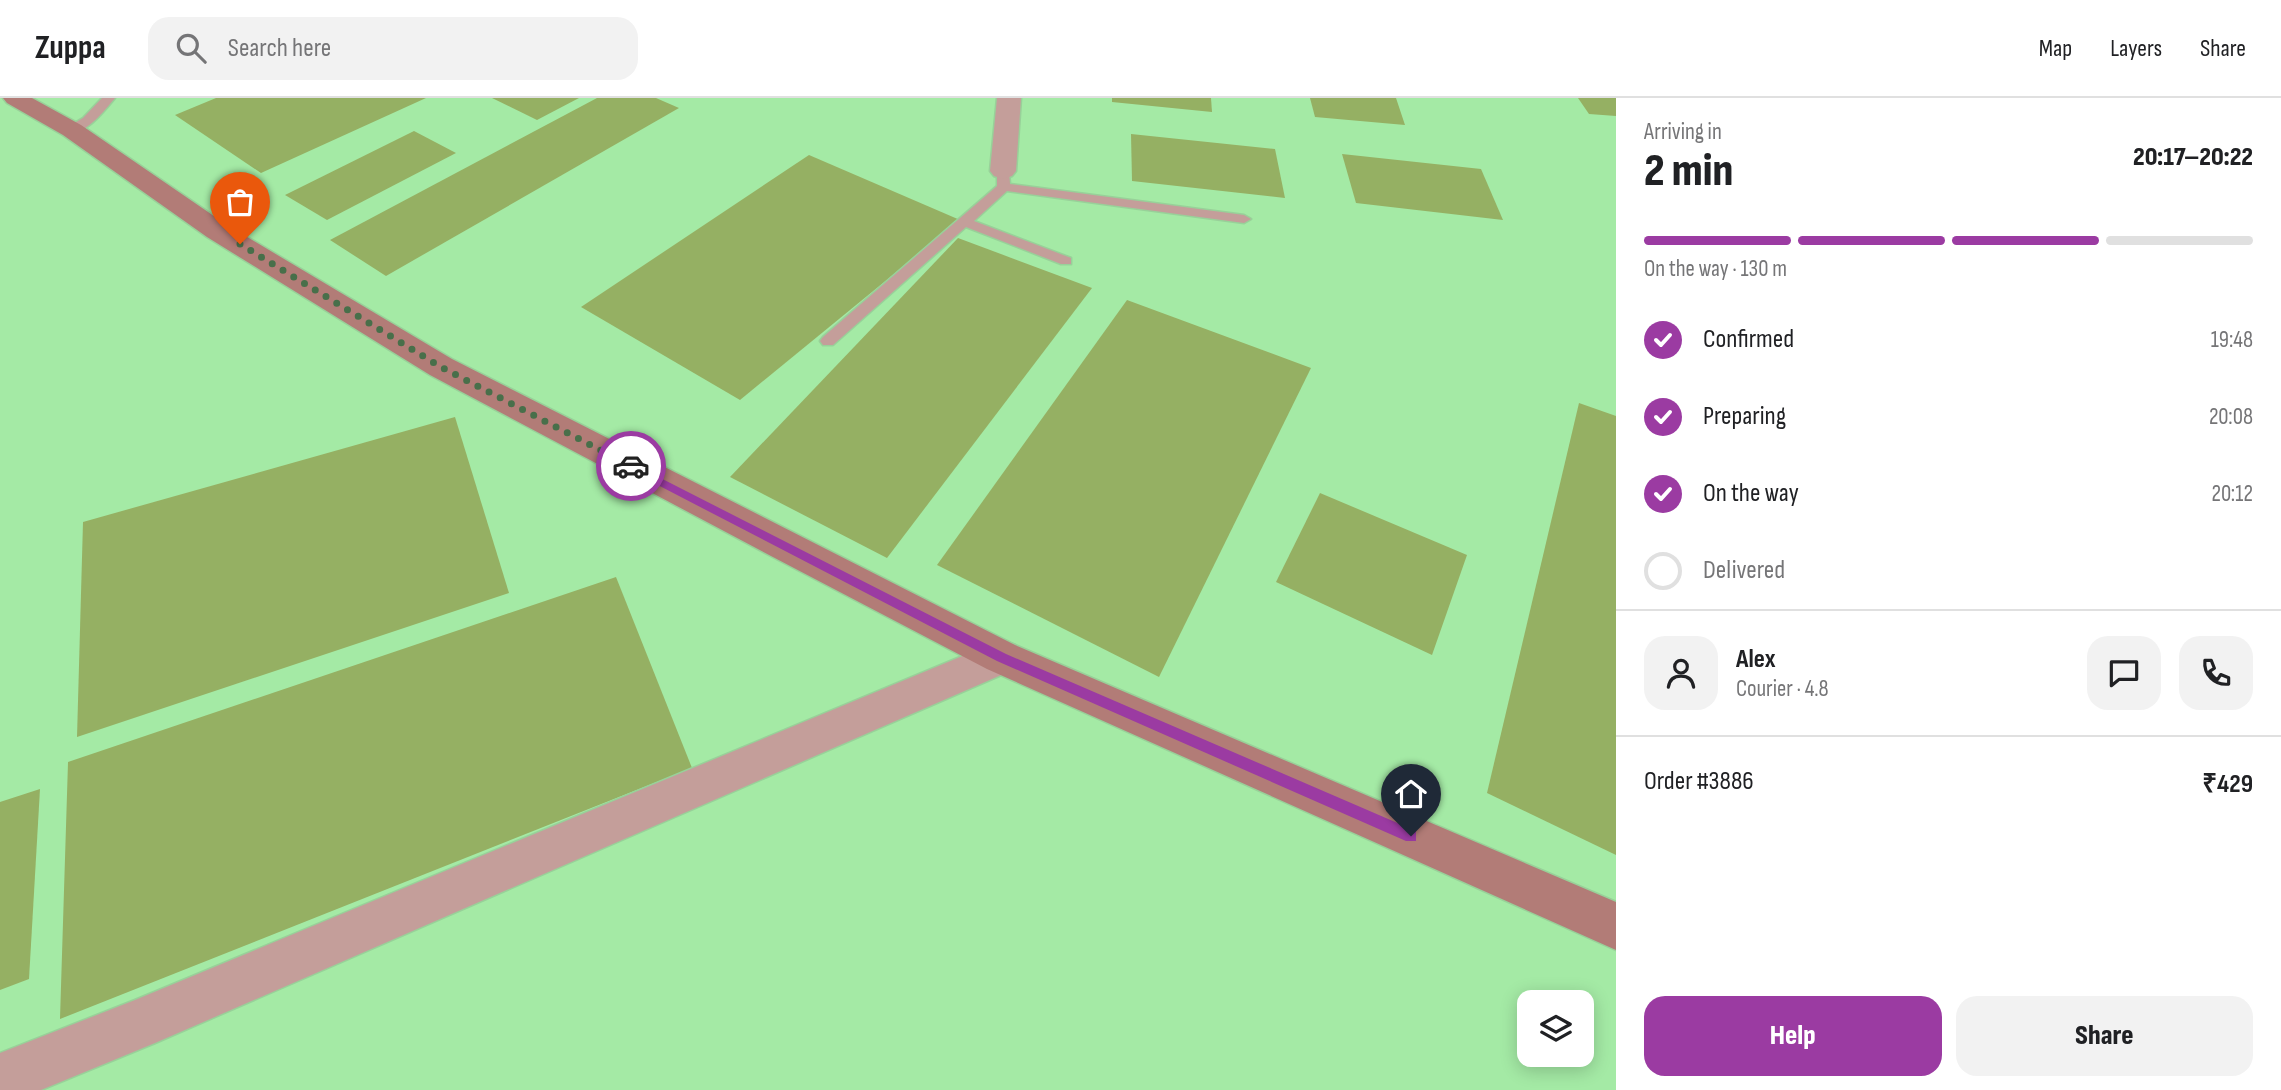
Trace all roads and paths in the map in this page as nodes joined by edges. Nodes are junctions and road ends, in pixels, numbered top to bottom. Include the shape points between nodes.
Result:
1 (15, 98) edge
2 (108, 98) edge
3 (1009, 98) edge
4 (72, 130) junction
5 (1003, 179) junction
6 (1244, 219) dead end
7 (965, 222) junction
8 (1066, 261) dead end
9 (828, 341) dead end
10 (1002, 657) junction
11 (1616, 926) edge
12 (0, 1080) edge

1 - 4 main road
2 - 4 lane
3 - 5 street
4 - 10 main road via 217,231 441,367
5 - 6 lane
5 - 7 lane
7 - 8 lane
7 - 9 lane
10 - 11 main road
10 - 12 street

